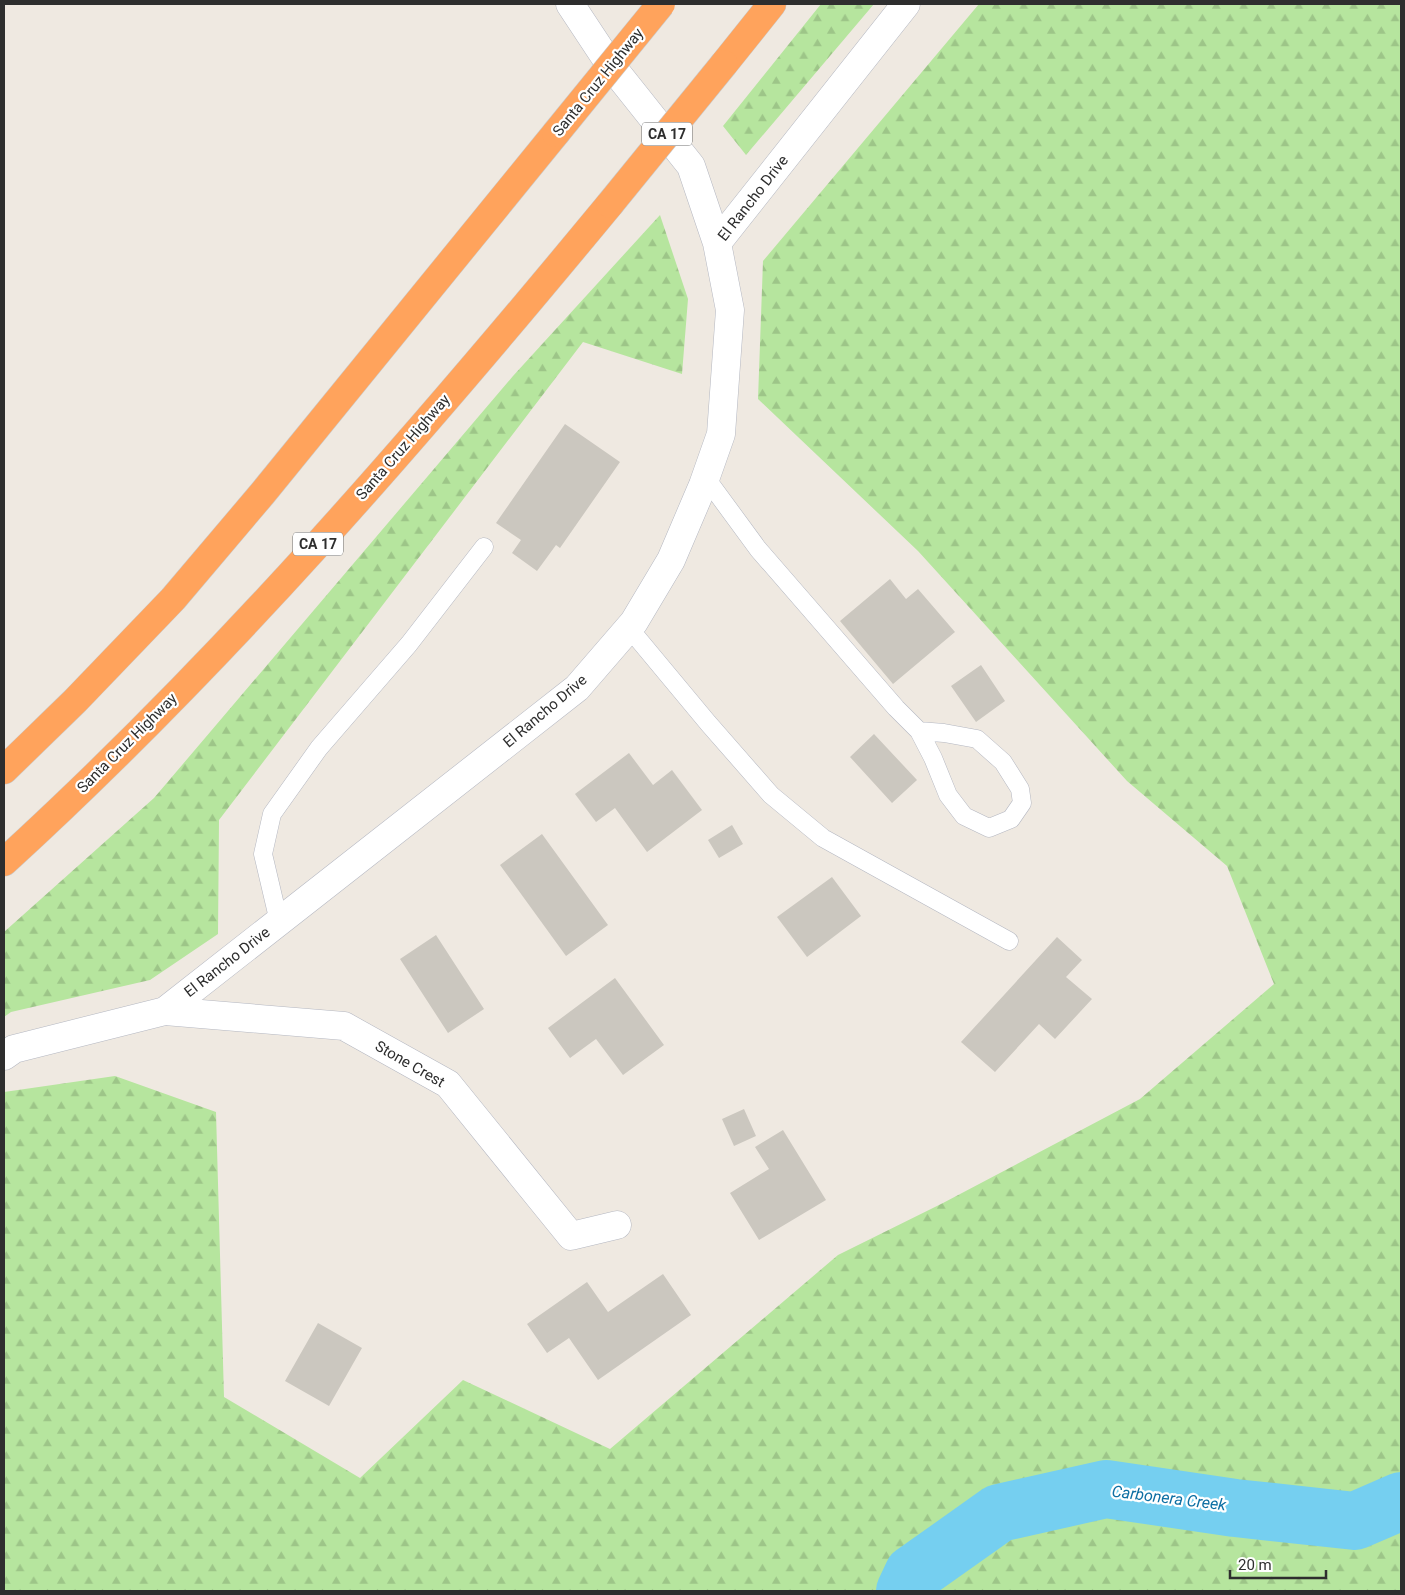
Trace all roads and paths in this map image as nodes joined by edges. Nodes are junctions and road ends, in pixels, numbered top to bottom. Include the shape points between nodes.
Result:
1 (570, 4) edge
2 (661, 4) edge
3 (772, 4) edge
4 (906, 4) edge
5 (717, 243) junction
6 (706, 478) junction
7 (484, 546) dead end
8 (629, 628) junction
9 (919, 731) junction
10 (4, 770) edge
11 (4, 862) edge
12 (280, 922) junction
13 (1009, 941) dead end
14 (165, 1011) junction
15 (4, 1056) edge
16 (617, 1225) dead end

1 - 5 street via 609,63 691,166
2 - 10 highway, Santa Cruz Highway, bridge via 173,599
3 - 11 highway, Santa Cruz Highway / CA 17, bridge via 610,204 417,433 326,535 138,733
4 - 5 street, El Rancho Drive
5 - 6 street, El Rancho Drive via 730,310 721,434
6 - 8 street, El Rancho Drive via 671,560
6 - 9 lane via 758,549
7 - 12 lane via 409,644 319,748 272,814 263,854
8 - 12 street, El Rancho Drive via 577,688
8 - 13 lane via 778,802 823,838
9 - 9 lane via 977,739 1003,762 1020,788 1022,803 1011,819 989,828 964,816 948,795
12 - 14 street, El Rancho Drive
14 - 15 street, El Rancho Drive via 14,1049
14 - 16 street, Stone Crest via 344,1026 448,1084 570,1236

